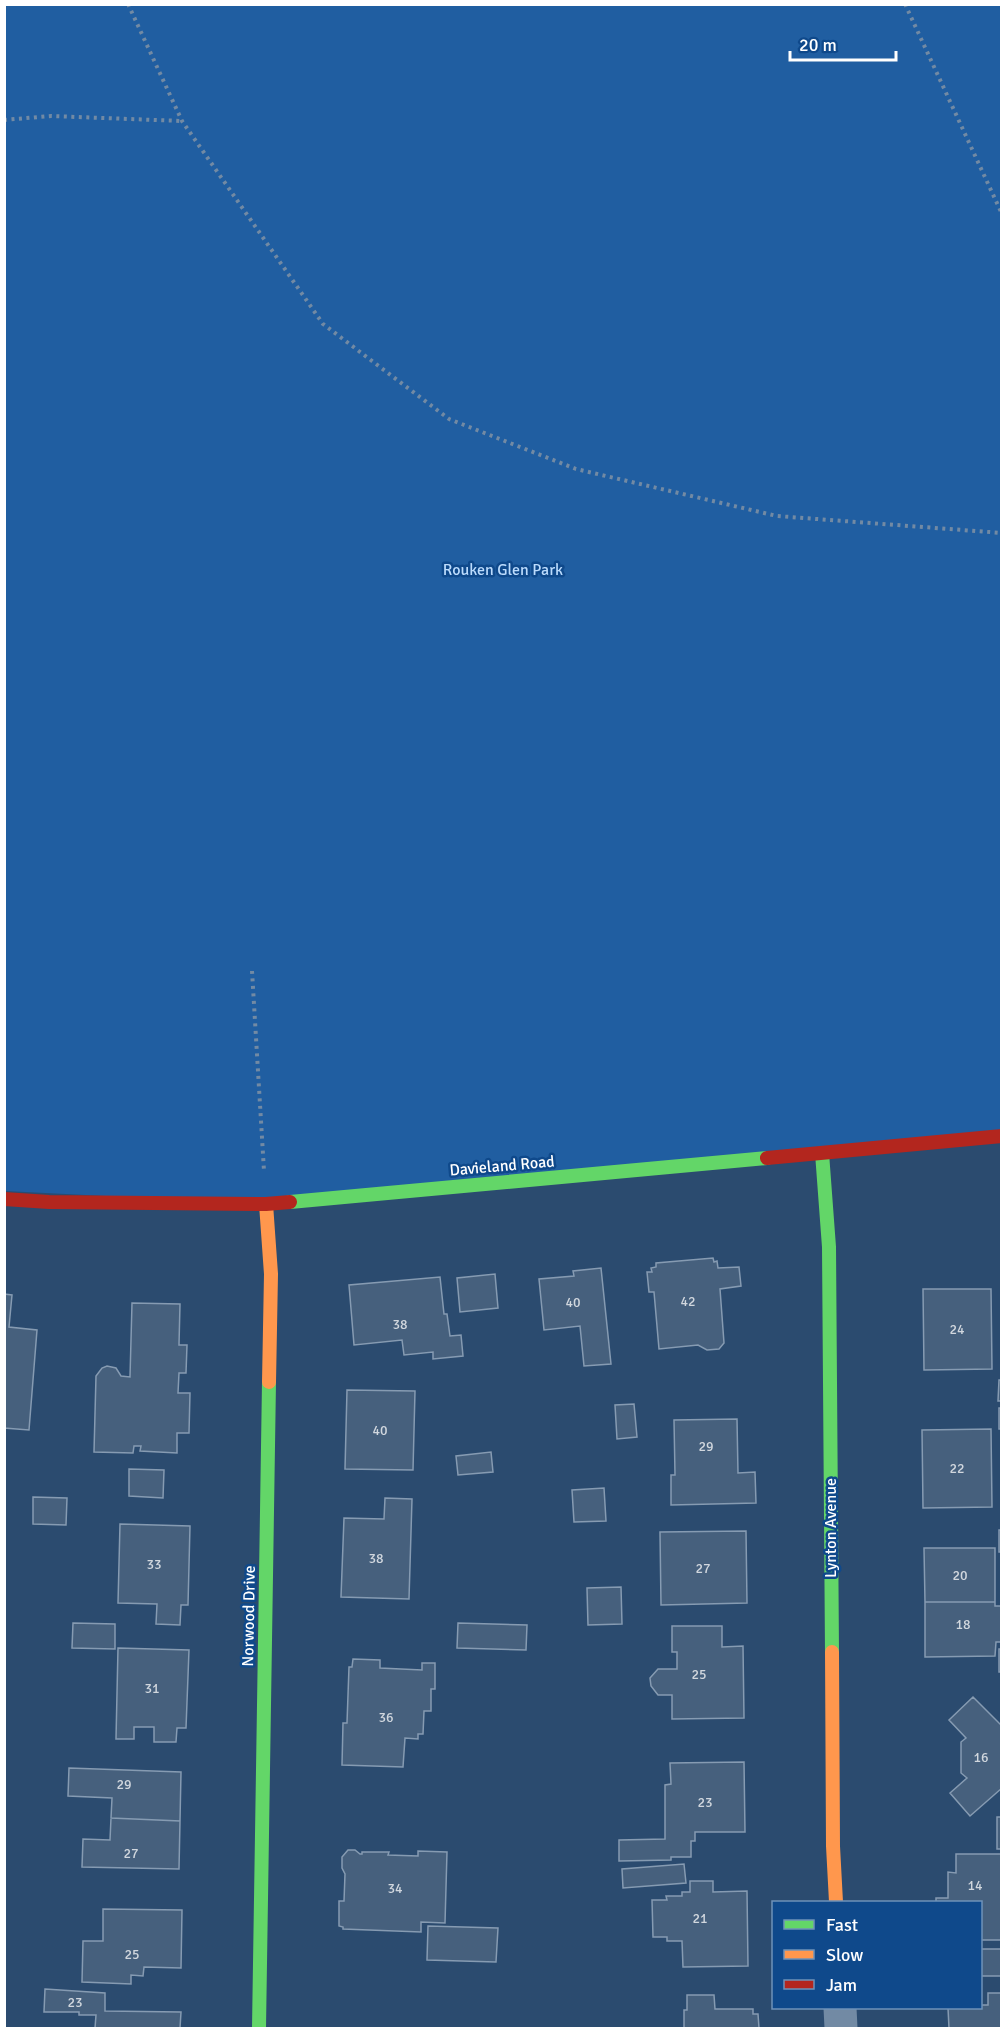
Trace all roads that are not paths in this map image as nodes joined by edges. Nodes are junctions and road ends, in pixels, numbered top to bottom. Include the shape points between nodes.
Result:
1 (1002, 1136) edge
2 (822, 1153) junction
3 (4, 1199) edge
4 (266, 1204) junction
5 (836, 1901) edge
6 (840, 2009) edge
7 (260, 2028) edge
8 (841, 2028) edge

1 - 2 street, Davieland Road
2 - 4 street, Davieland Road
2 - 5 street, Lynton Avenue via 829,1247
3 - 4 street, Davieland Road
4 - 7 street, Norwood Drive via 271,1274
6 - 8 street

